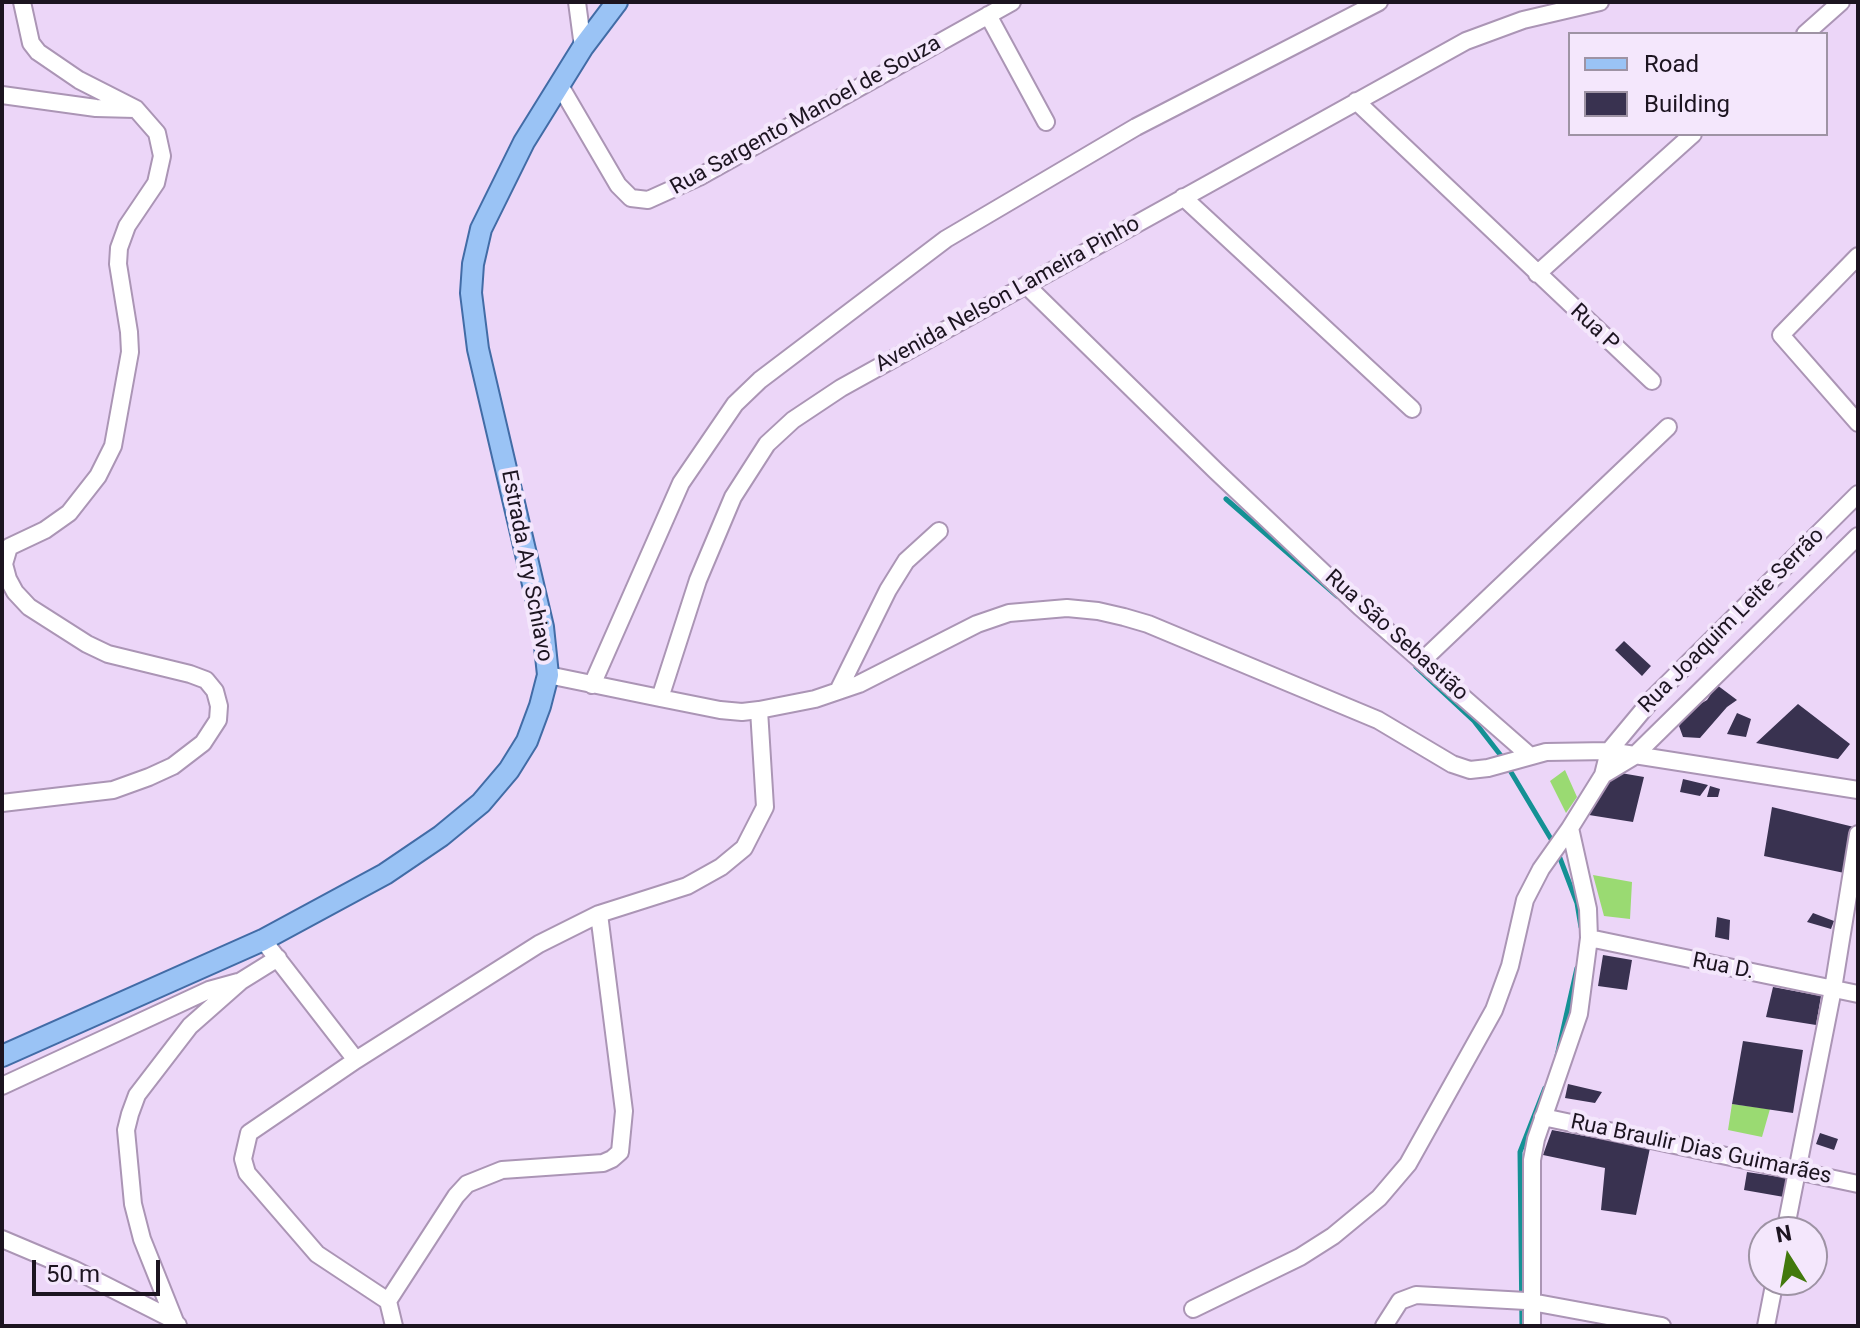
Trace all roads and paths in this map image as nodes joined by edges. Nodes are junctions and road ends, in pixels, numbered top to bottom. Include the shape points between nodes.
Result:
1 (22, 2) edge
2 (577, 2) edge
3 (617, 2) edge
4 (1012, 2) edge
5 (1379, 2) edge
6 (1600, 2) edge
7 (1841, 2) edge
8 (988, 15) junction
9 (1807, 32) edge
10 (583, 47) junction
11 (559, 84) junction
12 (2, 95) edge
13 (1356, 101) junction
14 (136, 109) junction
15 (1046, 122) dead end
16 (1691, 136) edge
17 (1183, 197) junction
18 (1858, 256) edge
19 (1537, 274) junction
20 (1026, 285) junction
21 (1652, 381) dead end
22 (1412, 409) dead end
23 (1858, 423) edge
24 (1668, 427) dead end
25 (1858, 494) edge
26 (939, 531) dead end
27 (1858, 536) edge
28 (1423, 660) junction
29 (548, 675) junction
30 (592, 685) junction
31 (838, 691) junction
32 (660, 698) junction
33 (759, 710) junction
34 (1609, 751) junction
35 (1522, 757) junction
36 (1633, 757) junction
37 (1603, 775) junction
38 (1858, 790) edge
39 (2, 803) edge
40 (1858, 834) edge
41 (1565, 835) junction
42 (599, 914) junction
43 (1589, 938) junction
44 (263, 940) junction
45 (278, 958) junction
46 (241, 981) junction
47 (1833, 989) junction
48 (1858, 994) edge
49 (2, 1056) edge
50 (356, 1060) junction
51 (2, 1086) edge
52 (1543, 1117) junction
53 (1798, 1172) junction
54 (1858, 1184) edge
55 (1788, 1216) edge
56 (2, 1239) edge
57 (1772, 1296) edge
58 (1524, 1300) junction
59 (388, 1301) junction
60 (1193, 1309) dead end
61 (178, 1325) edge
62 (394, 1326) edge
63 (1384, 1326) edge
64 (1532, 1326) edge
65 (1662, 1326) edge
66 (1766, 1326) edge

1 - 14 street via 31,43 42,56
2 - 10 street
3 - 10 main road, Estrada Ary Schiavo
4 - 8 street, Rua Sargento Manoel de Souza
5 - 30 street via 1136,127 946,239 760,380 735,404 681,483
6 - 13 street, Avenida Nelson Lameira Pinho via 1496,28
7 - 9 street
8 - 11 street, Rua Sargento Manoel de Souza via 699,177 648,200 631,198 618,185
8 - 15 street
10 - 11 main road, Estrada Ary Schiavo
11 - 29 main road, Estrada Ary Schiavo via 481,229 471,293 478,349 543,627
12 - 14 street
13 - 17 street, Avenida Nelson Lameira Pinho
13 - 19 street, Rua P
14 - 39 street via 157,133 162,156 156,183 119,248 130,352 113,446 74,507 60,522 9,547 4,564 15,592 29,607 87,644 206,680 215,691 218,720 203,743 149,777 113,790
16 - 19 street
17 - 20 street, Avenida Nelson Lameira Pinho
17 - 22 street
18 - 23 street via 1781,335
19 - 21 street, Rua P
20 - 28 street, Rua São Sebastião via 1268,521
20 - 32 street, Avenida Nelson Lameira Pinho via 841,388 767,444 713,540
24 - 28 street
25 - 34 street, Rua Joaquim Leite Serrão via 1654,697
26 - 31 street via 906,561
27 - 36 street, Rua Joaquim Leite Serrão
28 - 35 street, Rua São Sebastião
29 - 30 street
29 - 44 main road, Estrada Ary Schiavo via 527,741 481,803 385,874
30 - 32 street
31 - 33 street
31 - 35 street via 977,624 1009,613 1067,608 1148,624 1378,720 1470,770
32 - 33 street via 720,710
33 - 42 street via 765,807 744,848 687,886
34 - 35 street
34 - 36 street
34 - 37 street
36 - 37 street, Rua Joaquim Leite Serrão
36 - 38 street
37 - 41 street
40 - 47 street
41 - 43 street via 1588,909
41 - 60 street via 1525,900 1494,1010 1408,1164 1379,1198 1333,1236
42 - 50 street via 508,962
42 - 59 street via 624,1111 620,1152 603,1163 502,1170 467,1184
43 - 47 street, Rua D.
43 - 52 street via 1579,1014
44 - 45 street
44 - 49 main road, Estrada Ary Schiavo
45 - 46 street
45 - 50 street
46 - 51 street via 209,990
46 - 61 street via 190,1026 137,1095 126,1130 139,1228
47 - 48 street, Rua D.
47 - 53 street
50 - 59 street via 255,1127 243,1159 247,1173 317,1254
52 - 53 street, Rua Braulir Dias Guimarães
52 - 58 street via 1532,1160
53 - 54 street, Rua Braulir Dias Guimarães
53 - 55 street
56 - 61 street via 73,1269
57 - 66 street
58 - 63 street via 1416,1295 1400,1301
58 - 64 street
58 - 65 street
59 - 62 street

